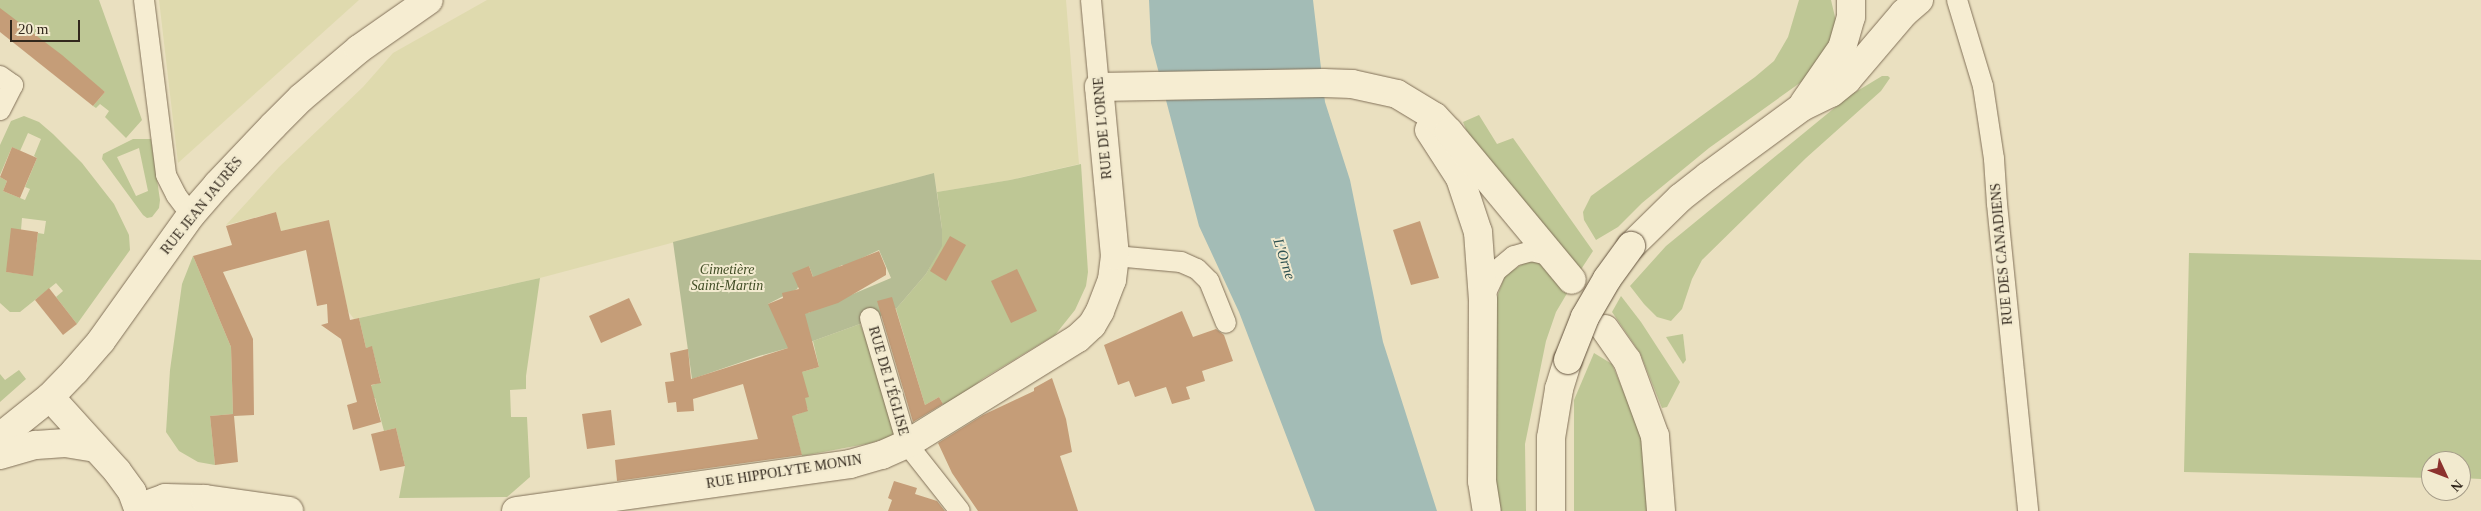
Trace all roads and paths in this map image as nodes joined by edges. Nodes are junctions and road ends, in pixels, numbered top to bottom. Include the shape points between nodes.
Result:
1 (144, 0) edge
2 (429, 0) edge
3 (1091, 0) edge
4 (1851, 0) edge
5 (1919, 0) edge
6 (1957, 0) edge
7 (0, 76) edge
8 (1099, 87) junction
9 (1410, 102) junction
10 (1802, 107) junction
11 (0, 110) edge
12 (191, 215) junction
13 (1115, 256) junction
14 (1553, 256) junction
15 (1572, 280) dead end
16 (1482, 300) junction
17 (870, 318) dead end
18 (1226, 323) dead end
19 (1605, 329) dead end
20 (50, 396) junction
21 (0, 437) edge
22 (907, 444) junction
23 (96, 448) junction
24 (0, 455) edge
25 (565, 507) edge
26 (138, 509) edge
27 (289, 511) edge
28 (516, 511) edge
29 (960, 511) edge
30 (1487, 511) edge
31 (1551, 511) edge
32 (1661, 511) edge
33 (2028, 511) edge

1 - 12 street via 166,175
2 - 12 street, RUE JEAN JAURÈS via 359,49 301,98 233,166
3 - 8 street, RUE DE L'ORNE
4 - 10 street via 1851,17 1842,48
5 - 10 street via 1904,13 1848,80 1831,93
6 - 33 street, RUE DES CANADIENS via 1983,86 1994,159
7 - 11 street via 13,85
8 - 9 street via 1323,83 1380,89
8 - 13 street, RUE DE L'ORNE
9 - 14 street via 1435,117 1450,132
9 - 16 street via 1460,178 1478,232
10 - 31 street, bridge via 1680,198 1631,246 1607,278 1585,317 1559,389 1551,438
12 - 20 street, RUE JEAN JAURÈS via 101,341
13 - 18 street via 1181,262 1197,269 1209,281
13 - 22 street, RUE HIPPOLYTE MONIN via 1112,280 1100,311 1092,325 1078,338
14 - 15 street
14 - 16 street via 1531,251 1514,256 1496,271
16 - 30 street via 1480,439
17 - 22 street, RUE DE L'ÉGLISE
19 - 32 street via 1627,360 1655,436
20 - 21 street, RUE JEAN JAURÈS
20 - 23 street
22 - 25 street, RUE HIPPOLYTE MONIN via 850,464
22 - 29 street
23 - 24 street via 65,443 36,445
23 - 26 street via 132,492
25 - 28 street, RUE HIPPOLYTE MONIN
26 - 27 street via 165,498 205,499

